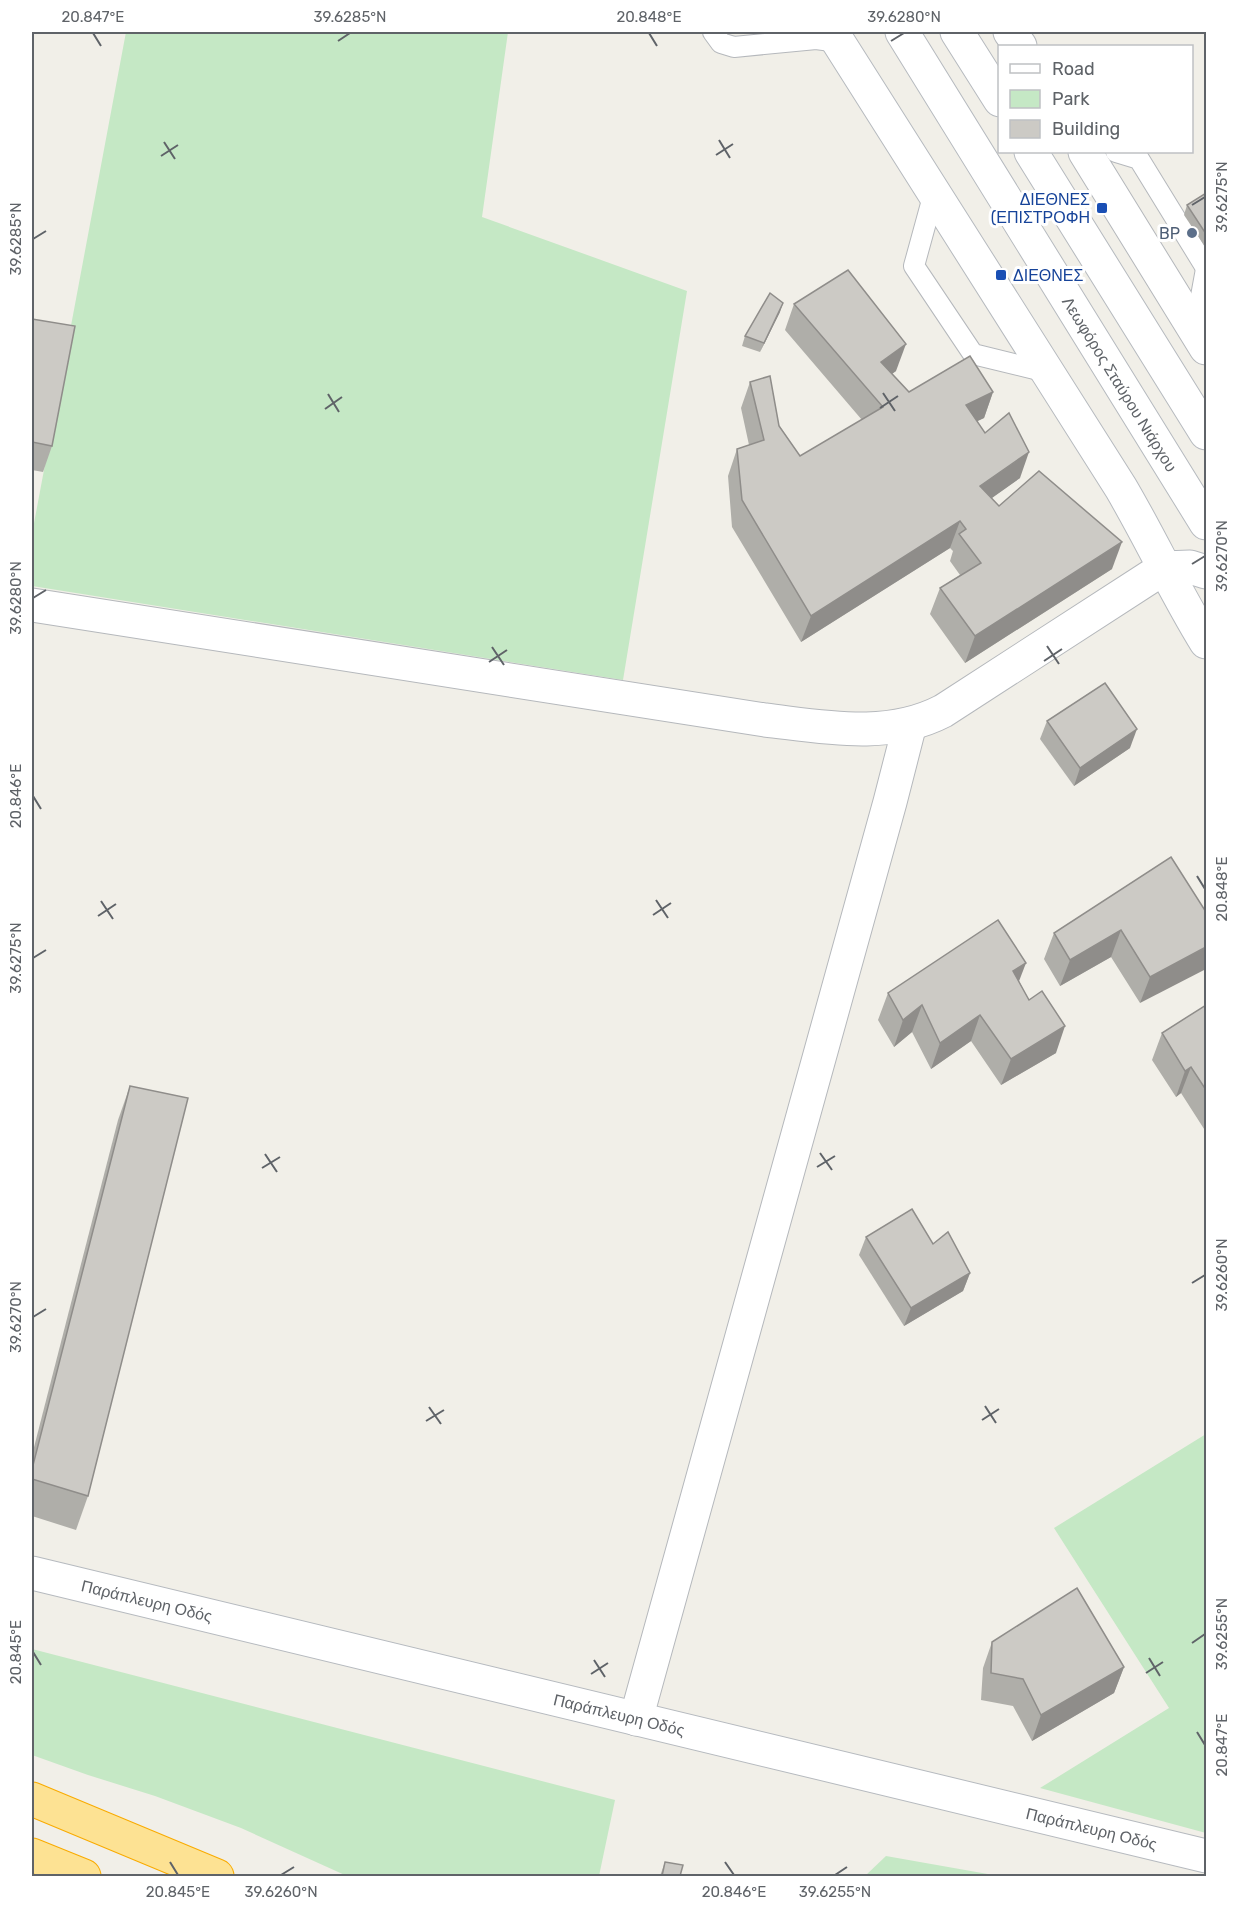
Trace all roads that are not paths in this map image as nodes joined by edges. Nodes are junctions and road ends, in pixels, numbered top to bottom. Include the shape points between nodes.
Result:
1 (713, 32) edge
2 (902, 32) edge
3 (957, 32) edge
4 (1010, 32) edge
5 (836, 37) edge
6 (1019, 45) edge
7 (998, 98) edge
8 (1032, 153) edge
9 (1086, 153) edge
10 (1119, 153) edge
11 (934, 193) junction
12 (1206, 268) edge
13 (1201, 338) edge
14 (1047, 372) junction
15 (1206, 433) edge
16 (1206, 523) edge
17 (1164, 568) junction
18 (1206, 572) edge
19 (32, 605) edge
20 (1206, 642) edge
21 (910, 724) junction
22 (32, 1573) edge
23 (636, 1719) junction
24 (32, 1799) edge
25 (32, 1855) edge
26 (1206, 1856) edge
27 (84, 1876) edge
28 (217, 1876) edge

1 - 5 lane via 721,43 734,47
2 - 16 street, Λεωφόρος Σταύρου Νιάρχου
3 - 7 street
4 - 6 street
5 - 11 street
8 - 15 street
9 - 13 street
10 - 12 lane via 1139,159
11 - 14 street
11 - 14 lane via 914,266 973,354
12 - 13 lane
14 - 17 street via 1121,488
17 - 18 street via 1190,567
17 - 20 street
17 - 21 street via 943,711
19 - 21 street via 765,720 856,729
21 - 23 street
22 - 23 street, Παράπλευρη Οδός
23 - 26 street, Παράπλευρη Οδός
24 - 28 highway
25 - 27 highway

